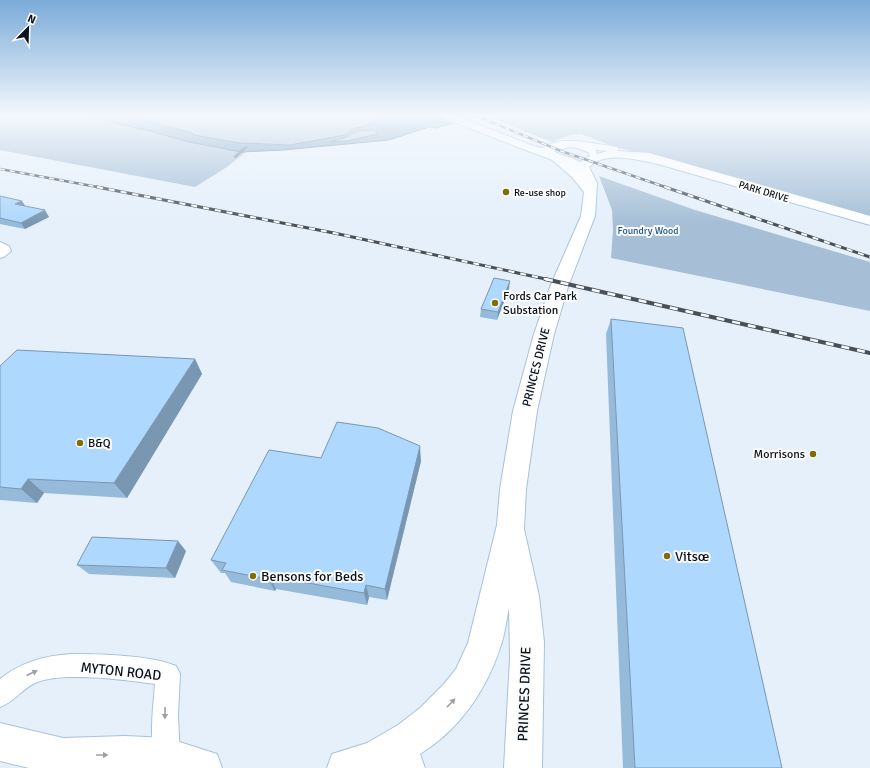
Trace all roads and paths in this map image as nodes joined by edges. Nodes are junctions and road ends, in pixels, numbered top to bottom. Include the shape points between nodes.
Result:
1 (524, 152) edge
2 (543, 152) edge
3 (592, 152) edge
4 (626, 152) edge
5 (546, 153) junction
6 (594, 157) junction
7 (658, 160) junction
8 (569, 168) junction
9 (584, 169) junction
10 (590, 192) junction
11 (870, 222) edge
12 (0, 245) edge
13 (0, 255) edge
14 (511, 525) junction
15 (0, 695) edge
16 (0, 742) edge
17 (167, 758) junction
18 (69, 762) edge
19 (376, 765) edge
20 (203, 768) edge
21 (523, 768) edge

1 - 8 main road
2 - 5 main road
3 - 6 street, PARK DRIVE
4 - 7 main road, PARK DRIVE
5 - 8 main road
5 - 9 main road
6 - 7 main road, PARK DRIVE via 621,155
6 - 9 main road via 586,162
7 - 11 main road, PARK DRIVE
8 - 10 main road
9 - 10 main road, PRINCES DRIVE via 591,182
10 - 14 main road, PRINCES DRIVE via 588,216 559,286 525,411
12 - 13 street via 5,248
19 -> 14 main road, PRINCES DRIVE via 433,722 468,681 484,648
14 - 21 main road, PRINCES DRIVE via 525,599 527,658
15 -> 17 street, MYTON ROAD via 29,674 54,666 100,667 168,674 164,731
16 - 18 main road
18 -> 17 main road via 125,755
17 - 20 main road

